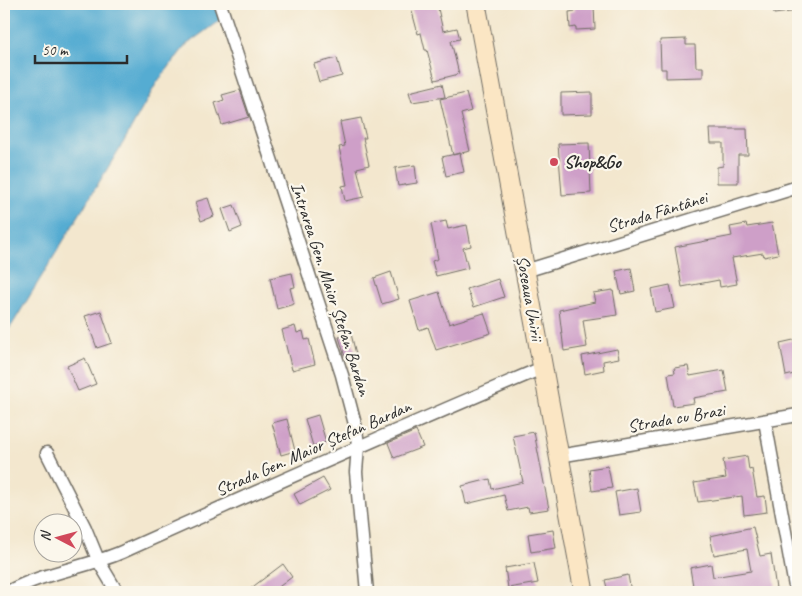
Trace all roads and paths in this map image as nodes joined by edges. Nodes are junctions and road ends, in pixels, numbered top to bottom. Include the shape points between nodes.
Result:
1 (220, 4) edge
2 (476, 4) edge
3 (798, 187) edge
4 (525, 271) junction
5 (542, 368) junction
6 (798, 415) edge
7 (765, 421) junction
8 (358, 446) junction
9 (47, 453) dead end
10 (559, 456) junction
11 (100, 562) junction
12 (8, 592) edge
13 (117, 592) edge
14 (367, 592) edge
15 (584, 592) edge
16 (796, 592) edge

1 - 8 street, Intrarea Gen. Maior Ștefan Bardan via 342,374
2 - 4 main road, Șoseaua Unirii
3 - 4 street, Strada Fântânei
4 - 5 main road, Șoseaua Unirii
5 - 8 street, Strada Gen. Maior Ștefan Bardan
5 - 10 main road, Șoseaua Unirii
6 - 7 street, Strada cu Brazi
7 - 10 street, Strada cu Brazi
7 - 16 street
8 - 11 street, Strada Gen. Maior Ștefan Bardan
8 - 14 street, Intrarea Gen. Maior Ștefan Bardan via 356,472
9 - 11 street
10 - 15 main road, Șoseaua Unirii
11 - 12 street, Strada Gen. Maior Ștefan Bardan via 41,577
11 - 13 street

